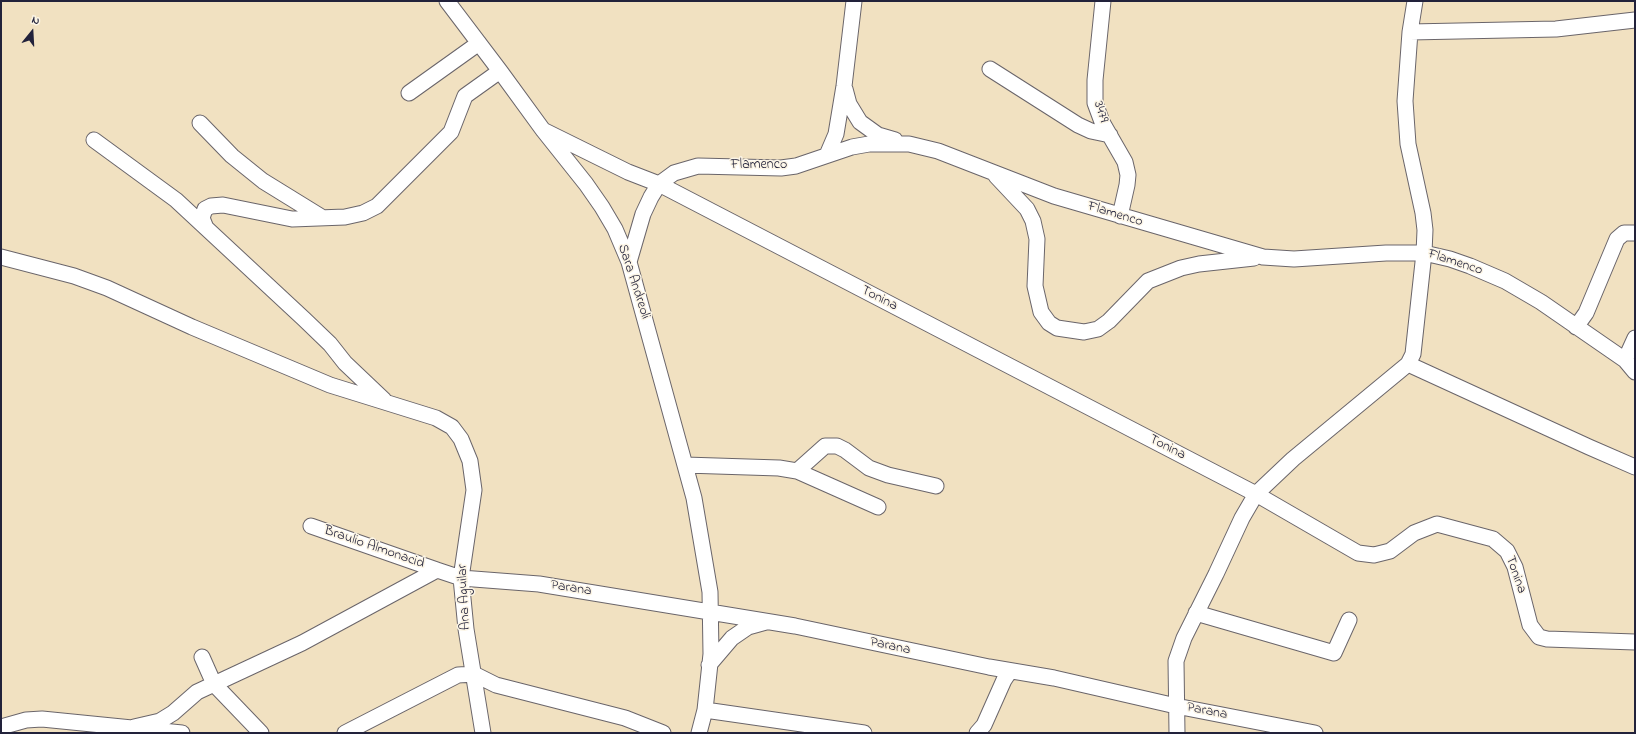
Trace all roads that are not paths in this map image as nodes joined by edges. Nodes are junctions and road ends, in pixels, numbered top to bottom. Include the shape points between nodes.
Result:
1 (435, 1) edge
2 (854, 1) edge
3 (1103, 1) edge
4 (1415, 1) edge
5 (449, 4) edge
6 (1635, 20) edge
7 (1410, 32) junction
8 (479, 43) junction
9 (990, 69) dead end
10 (500, 71) junction
11 (844, 86) junction
12 (409, 93) dead end
13 (200, 123) dead end
14 (543, 130) junction
15 (1110, 135) junction
16 (94, 140) dead end
17 (909, 144) junction
18 (827, 155) junction
19 (991, 172) junction
20 (659, 184) junction
21 (176, 200) junction
22 (211, 206) junction
23 (1120, 216) junction
24 (322, 218) junction
25 (206, 228) junction
26 (1635, 233) edge
27 (1424, 253) junction
28 (1, 257) edge
29 (1263, 258) junction
30 (629, 262) junction
31 (1576, 327) junction
32 (1635, 338) edge
33 (1625, 360) junction
34 (1408, 364) junction
35 (1635, 372) edge
36 (387, 403) junction
37 (685, 465) junction
38 (1635, 467) edge
39 (797, 471) junction
40 (936, 486) dead end
41 (1256, 494) junction
42 (878, 507) dead end
43 (311, 526) dead end
44 (437, 570) junction
45 (461, 578) junction
46 (712, 612) junction
47 (1196, 613) junction
48 (1349, 620) dead end
49 (768, 622) junction
50 (1635, 642) edge
51 (202, 656) dead end
52 (710, 665) junction
53 (1010, 671) junction
54 (474, 674) junction
55 (214, 684) junction
56 (1176, 706) junction
57 (705, 710) junction
58 (1, 727) edge
59 (134, 727) junction
60 (182, 733) edge
61 (260, 733) edge
62 (345, 733) edge
63 (483, 733) edge
64 (663, 733) edge
65 (699, 733) edge
66 (864, 733) edge
67 (977, 733) edge
68 (1177, 733) edge
69 (1315, 733) edge

1 - 5 street
2 - 11 street
3 - 15 street, 3479 via 1095,103
4 - 7 street
5 - 8 street, Sara Andreoli
6 - 7 street via 1556,29
7 - 27 street via 1405,100 1408,144 1423,213
8 - 10 street, Sara Andreoli
8 - 12 street
9 - 15 street via 1078,125
10 - 14 street, Sara Andreoli
10 - 24 street via 465,96 451,132 377,206 363,213 345,217
11 - 17 street via 849,104 860,122 878,135
11 - 18 street via 836,134
13 - 24 street via 232,156 263,181
14 - 20 street, Tonina via 628,172
14 - 30 street, Sara Andreoli via 602,207
15 - 23 street, 3479 via 1125,162 1128,175
16 - 21 street
17 - 18 street, Flamenco via 868,144
17 - 19 street, Flamenco via 938,151
18 - 20 street, Flamenco via 796,166 781,168 698,166 674,173
19 - 23 street, Flamenco via 1054,196
19 - 29 street via 1027,209 1033,221 1037,240 1035,286 1041,312 1049,323 1058,328 1084,332 1098,329 1148,281 1181,268
20 - 30 street, Flamenco via 644,214
20 - 41 street, Tonina
21 - 22 street
21 - 25 street
22 - 24 street via 223,205 292,219
22 - 25 street via 205,209 202,218
23 - 29 street, Flamenco
25 - 36 street via 330,344 345,363
26 - 31 street via 1624,232 1617,239 1586,313
27 - 29 street, Flamenco
27 - 31 street, Flamenco via 1470,266 1504,281 1541,302
27 - 34 street via 1417,335
28 - 36 street via 74,276 106,288 330,385
30 - 37 street, Sara Andreoli
31 - 33 street, Flamenco
32 - 33 street
33 - 35 street, Flamenco
34 - 38 street
34 - 41 street via 1293,459
36 - 45 street, Ana Aguilar via 436,418 452,427 461,439 470,461 474,490
37 - 39 street via 779,468
37 - 46 street, Sara Andreoli via 694,498
39 - 40 street via 825,446 837,446 869,468
39 - 42 street
41 - 47 street
41 - 50 street, Tonina via 1358,553 1374,555 1390,551 1414,534 1437,524 1493,539 1507,551 1515,568 1530,625 1539,637
43 - 44 street, Braulio Almonacid
44 - 45 street, Braulio Almonacid
44 - 55 street via 302,643
45 - 46 street, Parana via 539,584
45 - 54 street, Ana Aguilar
46 - 49 street, Parana
46 - 52 street, Sara Andreoli
47 - 48 street via 1334,653
47 - 56 street via 1176,661
49 - 52 street via 748,627 732,638
49 - 53 street, Parana
51 - 55 street
52 - 57 street, Sara Andreoli
53 - 56 street, Parana via 1054,678
53 - 67 street via 984,725
54 - 62 street via 458,675
54 - 63 street, Ana Aguilar
54 - 64 street via 496,685 625,718
55 - 59 street via 197,692 160,721
55 - 61 street
56 - 68 street
56 - 69 street, Parana
57 - 65 street, Sara Andreoli
57 - 66 street
58 - 59 street via 26,720 42,719
59 - 60 street

